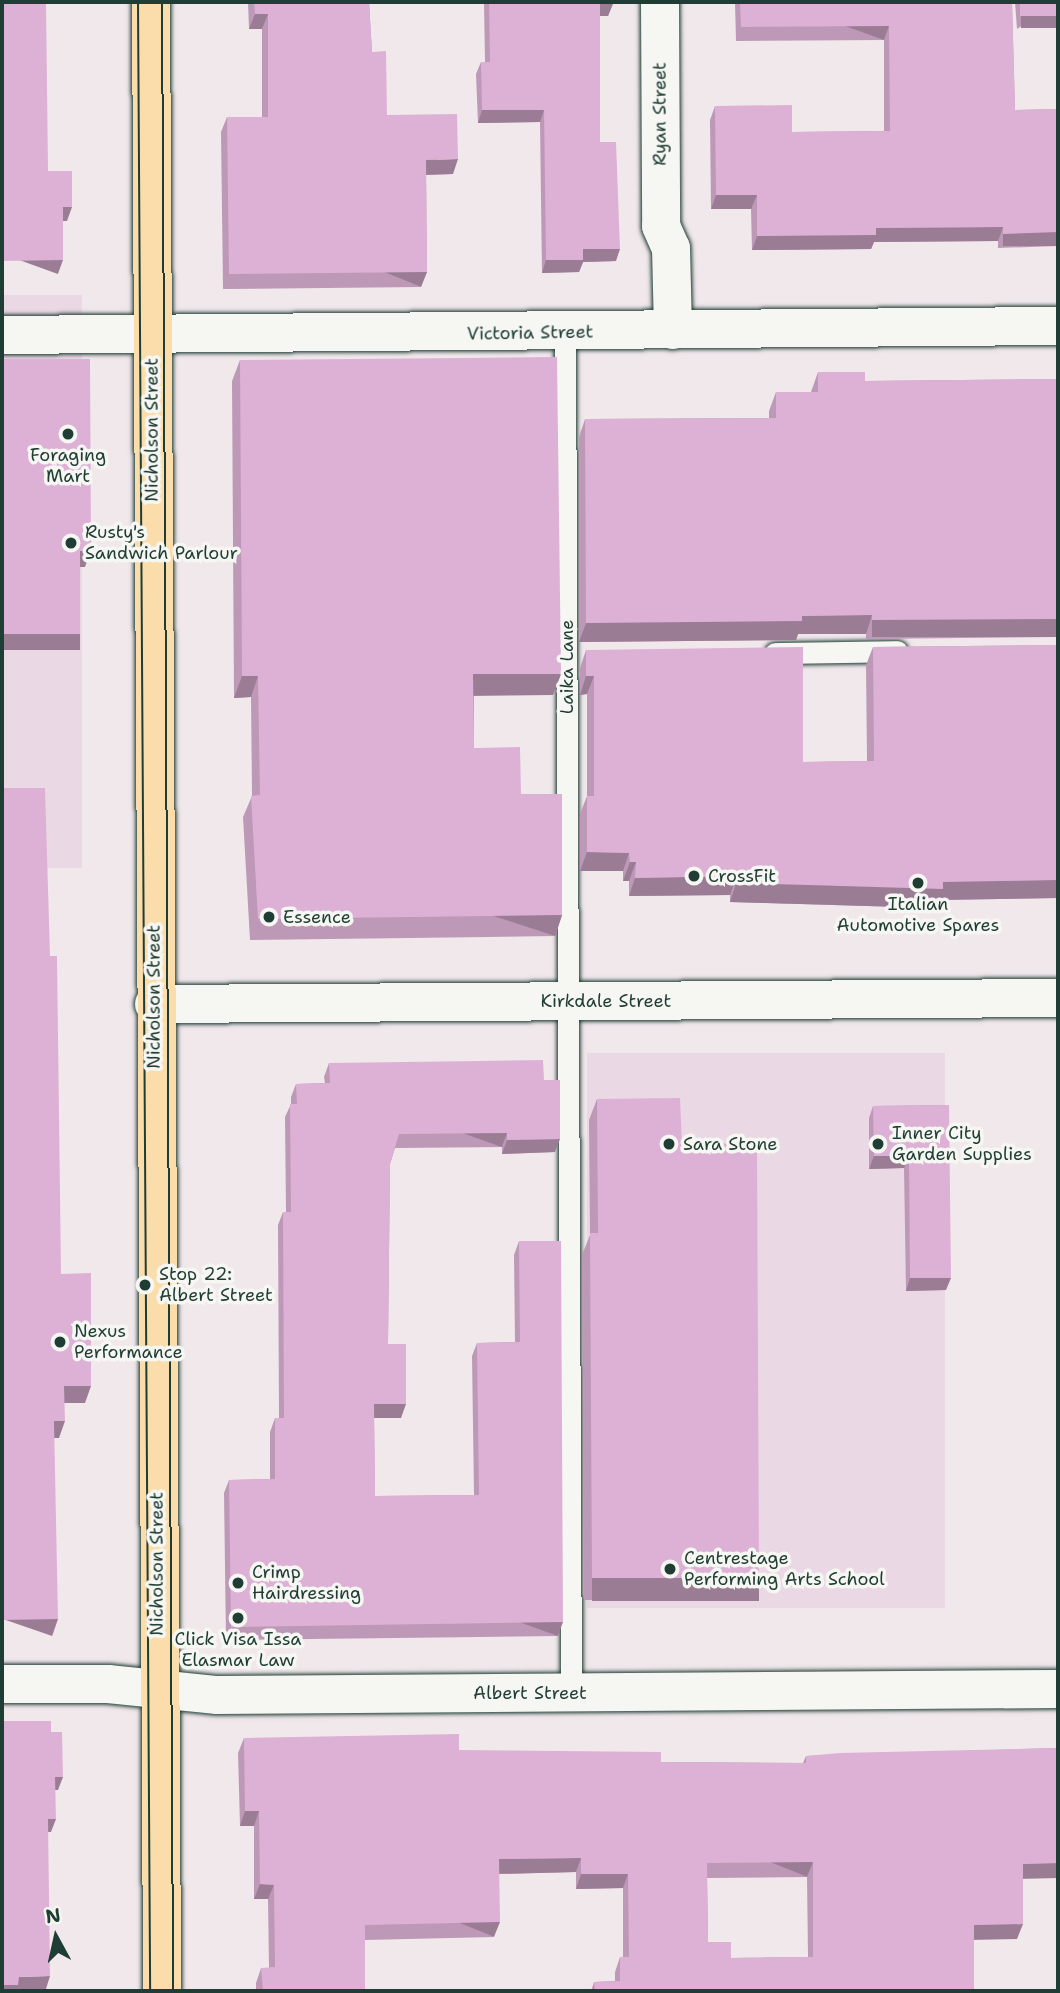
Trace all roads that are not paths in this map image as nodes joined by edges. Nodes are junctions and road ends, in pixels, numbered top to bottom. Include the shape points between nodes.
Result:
1 (151, 2) edge
2 (660, 2) edge
3 (1058, 326) edge
4 (661, 330) junction
5 (565, 333) junction
6 (151, 334) junction
7 (2, 335) edge
8 (922, 651) edge
9 (758, 653) edge
10 (567, 654) junction
11 (594, 654) edge
12 (1058, 998) edge
13 (569, 1001) junction
14 (154, 1004) junction
15 (2, 1684) edge
16 (1058, 1689) edge
17 (158, 1690) junction
18 (571, 1693) junction
19 (162, 1991) edge

1 - 6 main road, Nicholson Street
2 - 4 street, Ryan Street via 661,226 648,249
3 - 4 street, Victoria Street
4 - 5 street, Victoria Street
5 - 6 street, Victoria Street
5 - 10 lane, Laika Lane
6 - 7 street, Victoria Street
6 - 14 main road, Nicholson Street
8 - 9 lane
10 - 11 lane
10 - 13 lane, Laika Lane
12 - 13 street, Kirkdale Street
13 - 14 street, Kirkdale Street
13 - 18 lane, Laika Lane
14 - 17 main road, Nicholson Street
15 - 17 street, Albert Street via 108,1684
16 - 18 street, Albert Street
17 - 18 street, Albert Street via 217,1696
17 - 19 main road, Nicholson Street

